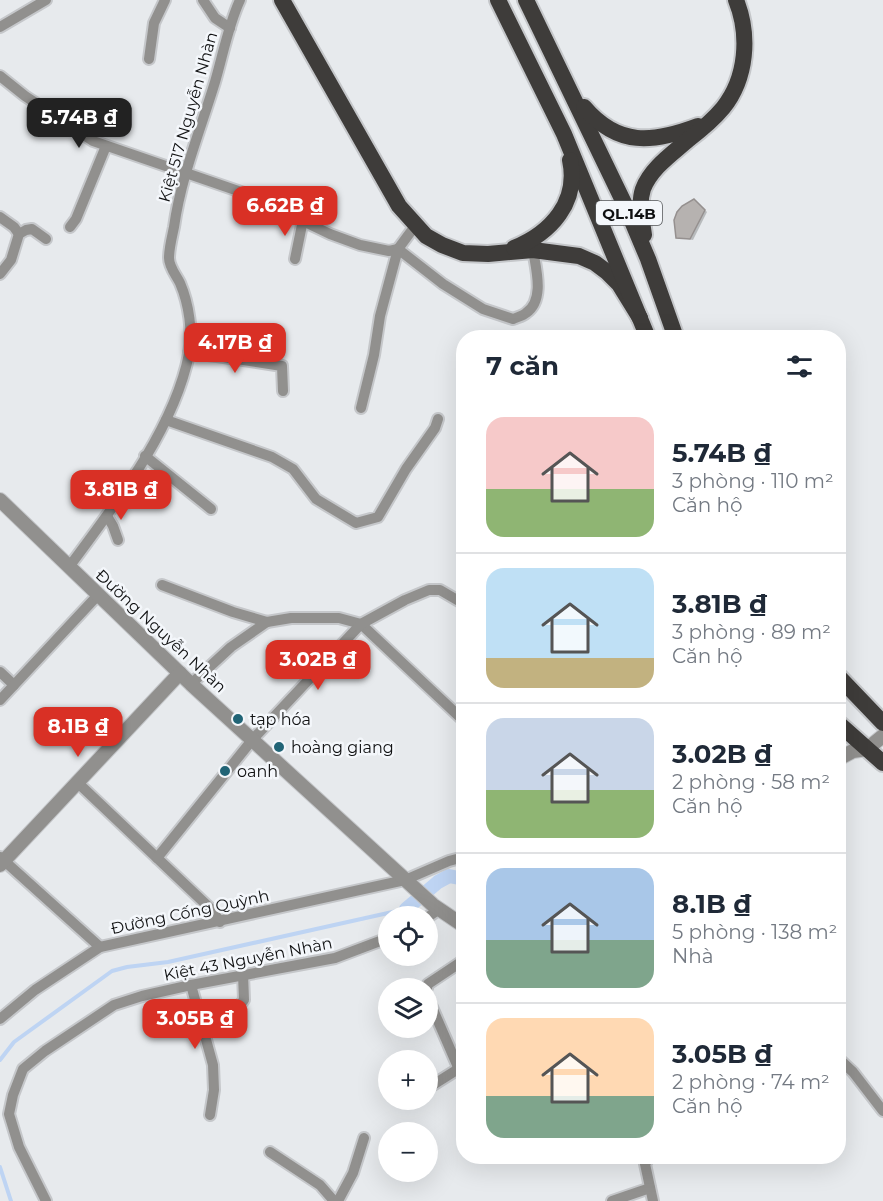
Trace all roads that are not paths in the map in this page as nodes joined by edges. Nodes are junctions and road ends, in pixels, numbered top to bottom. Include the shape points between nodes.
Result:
1 (46, 0) edge
2 (165, 0) edge
3 (202, 0) edge
4 (240, 0) edge
5 (282, 0) edge
6 (498, 0) edge
7 (526, 0) edge
8 (736, 0) edge
9 (0, 27) edge
10 (230, 28) junction
11 (149, 59) dead end
12 (0, 76) edge
13 (572, 92) junction
14 (711, 122) junction
15 (564, 134) junction
16 (106, 146) junction
17 (185, 172) junction
18 (0, 217) edge
19 (303, 220) junction
20 (415, 226) junction
21 (70, 227) dead end
22 (19, 234) junction
23 (46, 239) dead end
24 (398, 249) junction
25 (533, 250) junction
26 (499, 254) junction
27 (295, 259) dead end
28 (648, 259) junction
29 (0, 274) edge
30 (640, 318) junction
31 (645, 330) edge
32 (673, 330) edge
33 (189, 353) junction
34 (283, 391) dead end
35 (361, 408) dead end
36 (438, 419) dead end
37 (165, 422) junction
38 (145, 456) junction
39 (0, 500) edge
40 (211, 509) dead end
41 (107, 516) junction
42 (118, 540) dead end
43 (69, 567) junction
44 (162, 585) dead end
45 (98, 595) junction
46 (456, 599) edge
47 (267, 622) junction
48 (361, 624) junction
49 (0, 672) edge
50 (180, 673) junction
51 (190, 684) junction
52 (846, 684) edge
53 (14, 685) junction
54 (0, 700) edge
55 (456, 713) edge
56 (883, 723) edge
57 (846, 730) edge
58 (883, 736) edge
59 (253, 739) junction
60 (867, 749) junction
61 (846, 755) edge
62 (883, 763) edge
63 (77, 782) junction
64 (157, 858) junction
65 (456, 860) edge
66 (1, 861) edge
67 (409, 884) junction
68 (429, 906) edge
69 (438, 913) edge
70 (220, 922) junction
71 (456, 922) edge
72 (378, 942) edge
73 (100, 947) junction
74 (456, 965) edge
75 (243, 974) junction
76 (437, 978) edge
77 (191, 985) junction
78 (0, 1019) edge
79 (438, 1021) edge
80 (204, 1032) junction
81 (456, 1053) edge
82 (453, 1055) junction
83 (456, 1062) edge
84 (846, 1065) edge
85 (456, 1070) edge
86 (853, 1072) junction
87 (846, 1073) edge
88 (438, 1082) edge
89 (883, 1111) edge
90 (210, 1115) dead end
91 (364, 1138) dead end
92 (270, 1152) dead end
93 (645, 1164) edge
94 (650, 1188) junction
95 (46, 1201) edge
96 (336, 1201) edge
97 (612, 1201) edge
98 (653, 1201) edge

1 - 9 street
2 - 11 street via 154,23
3 - 10 street, Kiệt 517 Nguyễn Nhàn via 215,18
4 - 10 street, Kiệt 517 Nguyễn Nhàn
5 - 20 highway via 399,206
6 - 15 highway, QL.14B
7 - 13 highway, QL.14B
8 - 14 highway via 745,40 740,75 724,107
10 - 17 street, Kiệt 517 Nguyễn Nhàn
12 - 16 street via 63,123
13 - 14 highway via 607,129 625,136 663,138
13 - 28 highway, QL.14B
14 - 28 highway via 656,168 643,191 640,207
15 - 26 highway via 572,170 564,208 537,236
15 - 30 highway, QL.14B
16 - 17 street
16 - 21 street
17 - 19 street
17 - 33 street, Kiệt 517 Nguyễn Nhàn via 169,260 181,285 191,323
18 - 22 street
19 - 24 street via 360,245
19 - 27 street
20 - 24 street
20 - 26 highway via 426,236 463,253
22 - 23 street via 32,230
22 - 29 street via 11,260
24 - 25 street via 483,309 513,319 528,313 537,295
24 - 35 street
25 - 26 highway
25 - 30 highway via 579,256 595,263 619,284
28 - 32 highway, QL.14B
30 - 31 highway, QL.14B
33 - 34 street via 282,366
33 - 37 street, Kiệt 517 Nguyễn Nhàn
36 - 37 street via 378,517 356,523 316,499 293,469 272,457
37 - 38 street, Kiệt 517 Nguyễn Nhàn
38 - 40 street
38 - 41 street, Kiệt 517 Nguyễn Nhàn
39 - 43 street, Đường Nguyễn Nhàn
41 - 42 street
41 - 43 street, Kiệt 517 Nguyễn Nhàn
43 - 45 street, Đường Nguyễn Nhàn
44 - 47 street
45 - 50 street, Đường Nguyễn Nhàn
45 - 53 street
46 - 48 street via 440,590 429,590
47 - 48 street via 339,618
47 - 51 street via 208,665
48 - 55 street
48 - 59 street
49 - 53 street
50 - 51 street, Đường Nguyễn Nhàn
50 - 63 street
51 - 59 street, Đường Nguyễn Nhàn
52 - 56 highway
53 - 54 street
57 - 60 highway
58 - 60 street
59 - 64 street
59 - 67 street, Đường Nguyễn Nhàn
60 - 61 street
60 - 62 highway
63 - 64 street
63 - 66 street
64 - 70 street
65 - 67 street, Đường Cống Quỳnh via 439,865
66 - 73 street
67 - 68 street, Đường Nguyễn Nhàn
67 - 70 street, Đường Cống Quỳnh
69 - 71 street, Đường Nguyễn Nhàn
70 - 73 street, Đường Cống Quỳnh
72 - 75 street, Kiệt 43 Nguyễn Nhàn via 335,958
73 - 78 street, Đường Cống Quỳnh via 35,990
74 - 76 street
75 - 77 street, Kiệt 43 Nguyễn Nhàn
75 - 80 street via 244,1000 230,1016
77 - 80 street
77 - 95 street, Kiệt 43 Nguyễn Nhàn via 114,1005 23,1069 9,1114 19,1147
79 - 82 street
80 - 90 street via 213,1065
81 - 82 street
82 - 83 street
84 - 86 street
85 - 88 street
86 - 87 street
86 - 89 street
91 - 96 street via 353,1173
92 - 96 street via 320,1185
93 - 94 street
94 - 97 street
94 - 98 street

